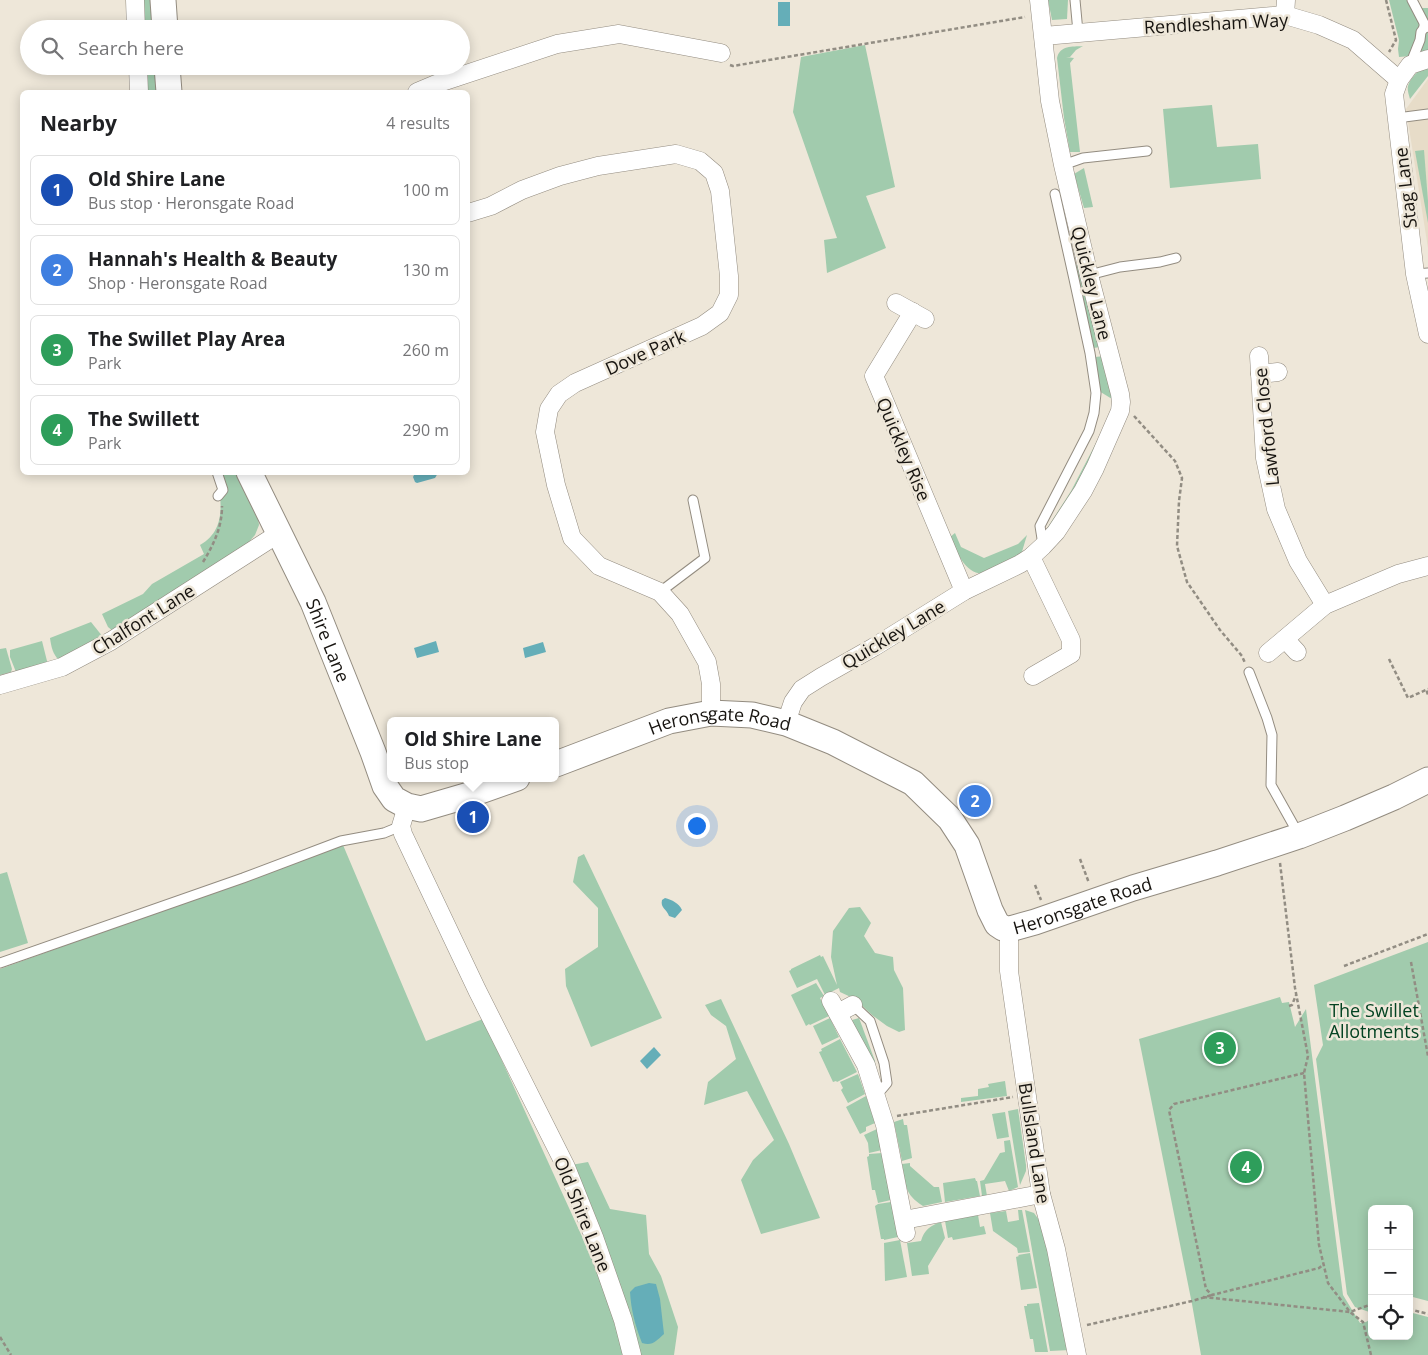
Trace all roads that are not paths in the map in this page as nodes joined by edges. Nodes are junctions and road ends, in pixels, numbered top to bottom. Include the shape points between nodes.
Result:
1 (135, 0) edge
2 (163, 0) edge
3 (1075, 0) edge
4 (1412, 0) edge
5 (1040, 7) edge
6 (1285, 8) edge
7 (136, 20) edge
8 (164, 20) edge
9 (1426, 28) edge
10 (1078, 32) junction
11 (1044, 36) junction
12 (724, 58) road end
13 (1428, 59) edge
14 (1410, 65) junction
15 (470, 73) edge
16 (138, 75) edge
17 (168, 75) edge
18 (463, 75) edge
19 (1399, 80) junction
20 (139, 90) edge
21 (169, 90) edge
22 (422, 90) edge
23 (1428, 114) edge
24 (1396, 118) junction
25 (1147, 151) dead end
26 (1063, 165) junction
27 (1055, 194) dead end
28 (470, 212) edge
29 (1077, 257) junction
30 (1176, 258) dead end
31 (1422, 274) edge
32 (1089, 276) junction
33 (896, 303) dead end
34 (1428, 334) edge
35 (1109, 351) junction
36 (1090, 353) junction
37 (1278, 372) dead end
38 (217, 475) edge
39 (250, 475) edge
40 (220, 493) road end
41 (693, 500) dead end
42 (278, 534) junction
43 (1037, 552) junction
44 (1428, 566) edge
45 (964, 591) junction
46 (660, 592) junction
47 (1325, 605) junction
48 (1285, 639) junction
49 (1297, 652) dead end
50 (1268, 653) dead end
51 (1249, 672) road end
52 (1034, 676) dead end
53 (0, 685) edge
54 (711, 713) junction
55 (786, 723) junction
56 (559, 763) edge
57 (1428, 780) edge
58 (505, 782) edge
59 (404, 816) junction
60 (1288, 839) junction
61 (1010, 929) junction
62 (0, 964) edge
63 (854, 1005) joint
64 (876, 1096) junction
65 (1041, 1194) junction
66 (632, 1355) edge
67 (1077, 1355) edge

1 - 7 street
2 - 8 street
3 - 10 lane
4 - 9 lane
5 - 11 street, Quickley Lane
6 - 10 street, Rendlesham Way
6 - 19 street, Rendlesham Way via 1353,40
9 - 14 lane
10 - 11 street, Rendlesham Way
11 - 26 street, Quickley Lane via 1050,101
12 - 15 street via 619,34 557,44
13 - 14 street
14 - 19 street, Stag Lane
16 - 20 street
17 - 21 street
18 - 22 street
19 - 24 street, Stag Lane via 1394,94
23 - 24 lane
24 - 31 street, Stag Lane
25 - 26 lane via 1083,158
26 - 29 street, Quickley Lane
27 - 29 lane, Quickley Lane
28 - 46 street, Dove Park via 560,176 598,166 676,154 700,161 714,174 720,191 729,276 729,295 720,313 702,326 575,383 559,394 549,409 545,432 572,538 599,566
29 - 32 street, Quickley Lane
29 - 36 lane, Quickley Lane
30 - 32 lane via 1120,267
31 - 34 street, Stag Lane
32 - 35 street, Quickley Lane
33 - 45 street, Quickley Rise via 919,316 874,376
35 - 36 lane
35 - 43 street, Quickley Lane via 1121,402 1116,420 1083,491 1056,532
36 - 43 lane, Quickley Lane via 1096,393 1094,413 1089,431 1040,526
37 - 47 street, Lawford Close via 1260,365 1265,458 1276,509 1298,561
38 - 40 lane
39 - 42 street, Shire Lane
41 - 46 lane via 705,558
42 - 53 street, Chalfont Lane via 123,635 62,667
42 - 59 street, Shire Lane via 313,602 385,786
43 - 45 street, Quickley Lane via 998,576
43 - 52 street via 1071,640 1072,654
44 - 47 street via 1398,574
45 - 55 street, Quickley Lane via 802,689 793,702
46 - 54 street, Dove Park via 680,614 707,662
47 - 48 street
48 - 49 street
48 - 50 street
51 - 60 lane via 1272,735 1271,784
54 - 55 street, Heronsgate Road via 752,715
54 - 56 street, Heronsgate Road via 670,721
55 - 61 street, Heronsgate Road via 833,742 913,783 950,819 966,845 997,924
57 - 60 street, Heronsgate Road via 1345,818
58 - 59 street
59 - 62 lane via 384,833 342,841
59 - 66 street, Old Shire Lane via 403,834 476,990 566,1167 623,1320
60 - 61 street, Heronsgate Road
61 - 65 street, Bullsland Lane via 1009,971
63 - 64 lane via 870,1021 884,1063 887,1083
63 - 64 street via 834,1007 866,1065
64 - 65 street via 884,1119 905,1226
65 - 67 street, Bullsland Lane via 1056,1249

